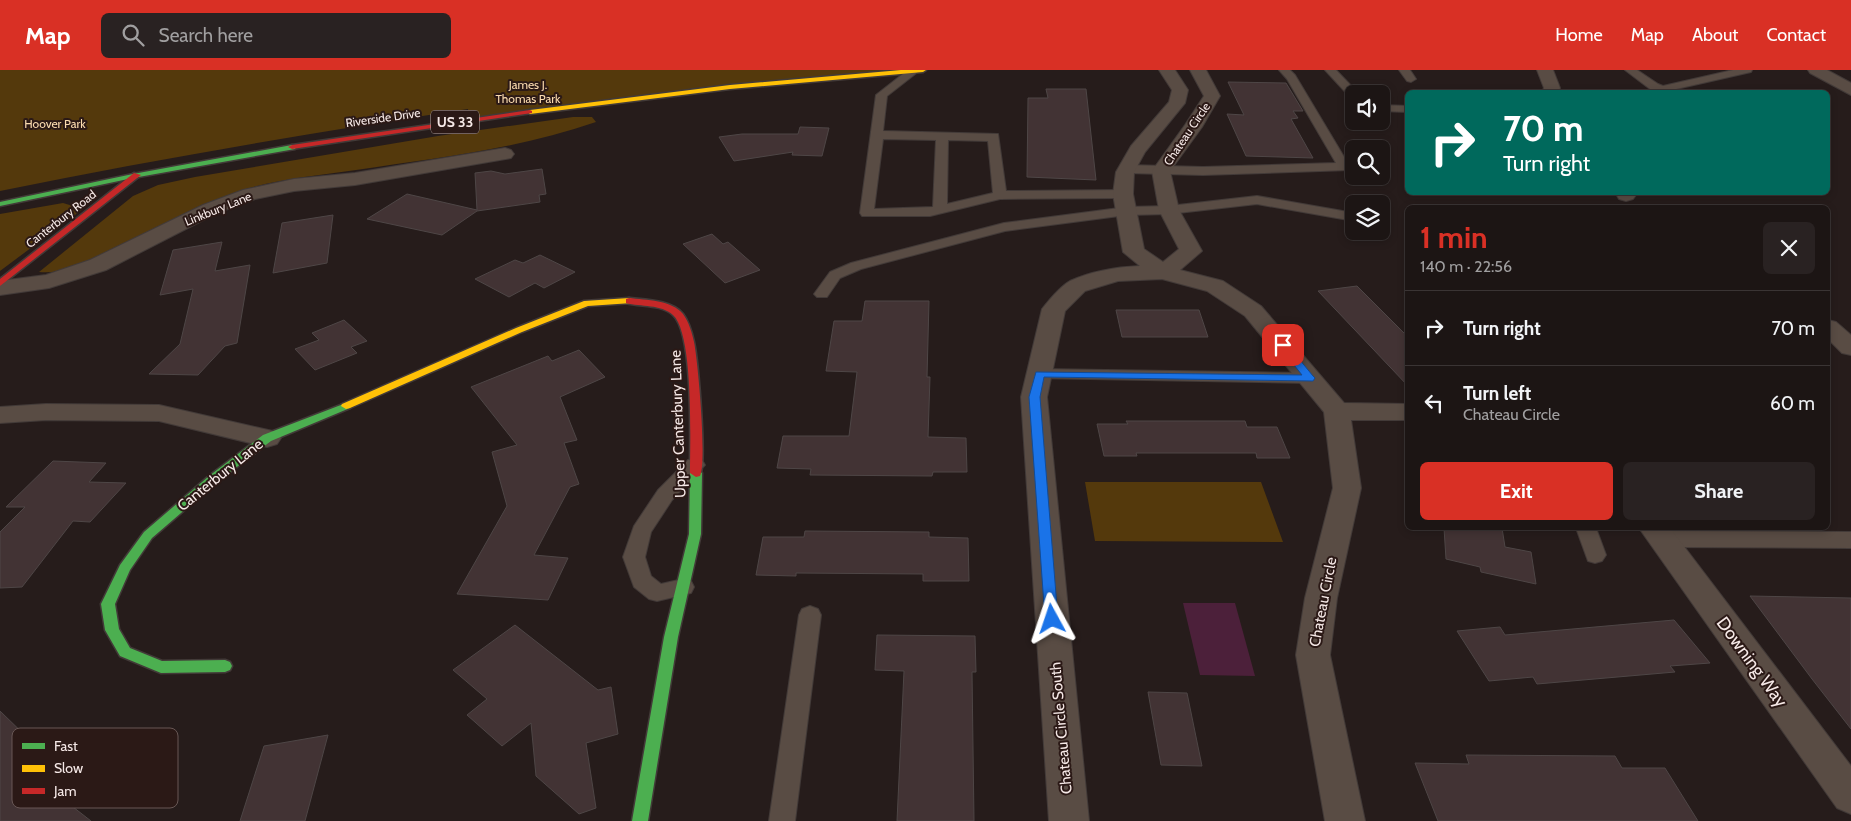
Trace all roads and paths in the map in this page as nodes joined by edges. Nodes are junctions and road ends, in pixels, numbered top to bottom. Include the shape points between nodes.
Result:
1 (924, 70) edge
2 (1167, 70) edge
3 (1198, 70) edge
4 (1284, 70) edge
5 (1330, 70) edge
6 (1545, 70) edge
7 (1630, 70) edge
8 (1747, 70) edge
9 (1816, 70) edge
10 (914, 71) edge
11 (1716, 73) edge
12 (1345, 86) edge
13 (1551, 90) edge
14 (1851, 90) edge
15 (1390, 108) edge
16 (1405, 109) edge
17 (877, 135) junction
18 (942, 136) junction
19 (505, 154) dead end
20 (1127, 169) junction
21 (1161, 171) junction
22 (137, 175) junction
23 (1000, 194) junction
24 (1125, 203) junction
25 (0, 204) edge
26 (940, 209) junction
27 (1169, 210) junction
28 (1345, 215) edge
29 (1163, 272) junction
30 (0, 283) edge
31 (0, 288) edge
32 (822, 294) dead end
33 (1830, 330) edge
34 (1851, 348) edge
35 (1040, 374) junction
36 (1310, 378) junction
37 (1337, 411) junction
38 (1405, 412) edge
39 (0, 415) edge
40 (267, 438) junction
41 (695, 465) junction
42 (1587, 530) edge
43 (1658, 533) edge
44 (1851, 540) edge
45 (1594, 555) dead end
46 (683, 586) junction
47 (810, 615) dead end
48 (225, 666) dead end
49 (1851, 796) edge
50 (640, 821) edge
51 (782, 821) edge
52 (1069, 821) edge
53 (1345, 821) edge

1 - 10 street, Riverside Drive / US 33
2 - 20 street, Chateau Circle via 1180,90 1177,103 1136,150
3 - 21 street, Chateau Circle via 1212,96
4 - 21 lane via 1344,167
5 - 12 lane
6 - 13 street
7 - 11 lane via 1654,88 1662,89
8 - 11 lane
9 - 14 street
10 - 17 lane via 882,96
10 - 22 street, Riverside Drive / US 33 via 737,86 499,116 334,139
15 - 16 lane
17 - 18 lane
17 - 26 lane via 867,213
18 - 23 lane via 994,137
18 - 26 lane
19 - 31 street, Linkbury Lane via 250,194 210,209 98,265 49,281
20 - 21 lane
20 - 24 street, Chateau Circle
21 - 27 street, Chateau Circle
22 - 25 street, Riverside Drive / US 33
22 - 30 street, Canterbury Road
23 - 24 lane
23 - 26 lane
24 - 27 lane
24 - 29 street, Chateau Circle via 1134,252
24 - 32 lane via 1004,227 856,266 835,275
27 - 28 lane via 1257,200
27 - 29 street, Chateau Circle via 1191,251
29 - 35 street, Chateau Circle South via 1116,274 1077,286 1054,309
29 - 36 street, Chateau Circle via 1214,286 1254,311
33 - 34 street
35 - 36 lane
35 - 52 street, Chateau Circle South via 1034,397
36 - 37 street, Chateau Circle
37 - 38 street
37 - 53 street, Chateau Circle via 1347,488 1321,598 1313,655
39 - 40 street, Canterbury Lane via 159,413
40 - 41 street, Upper Canterbury Lane via 587,303 626,301 666,307 680,316 690,341
40 - 48 street, Canterbury Lane via 148,535 125,568 108,604 112,630 125,652 161,667
41 - 46 street, Upper Canterbury Lane via 695,534
41 - 46 lane via 665,495 641,531 634,558 642,581 657,593
42 - 45 lane
43 - 44 lane
43 - 49 street, Downing Way
46 - 50 street, Upper Canterbury Lane via 671,637
47 - 51 lane

